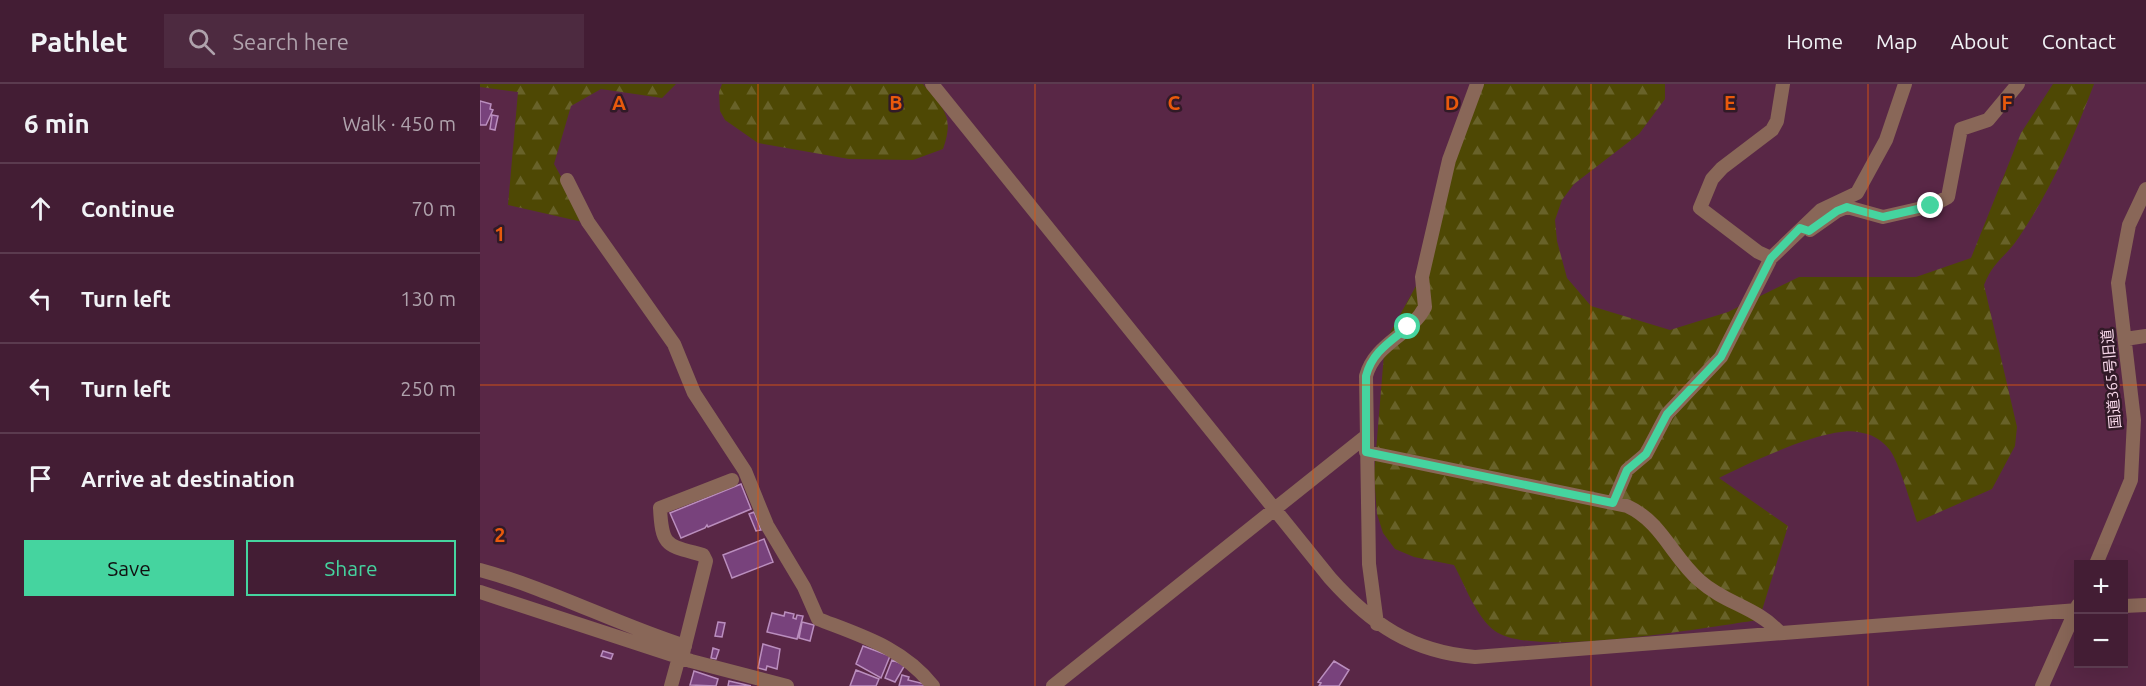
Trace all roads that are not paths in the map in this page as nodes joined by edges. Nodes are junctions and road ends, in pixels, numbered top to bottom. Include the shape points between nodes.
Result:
1 (932, 84) edge
2 (1477, 84) edge
3 (1783, 84) edge
4 (1905, 84) edge
5 (2018, 84) edge
6 (567, 180) dead end
7 (2146, 189) edge
8 (1800, 228) junction
9 (1771, 258) junction
10 (2146, 336) edge
11 (2124, 339) junction
12 (1365, 437) junction
13 (1366, 452) junction
14 (732, 480) dead end
15 (1613, 503) junction
16 (1275, 509) junction
17 (2098, 560) edge
18 (480, 570) edge
19 (480, 592) edge
20 (2146, 604) edge
21 (2128, 606) edge
22 (2074, 609) edge
23 (2076, 614) edge
24 (1377, 624) junction
25 (1780, 633) junction
26 (682, 653) junction
27 (766, 683) edge
28 (671, 686) edge
29 (787, 686) edge
30 (933, 686) edge
31 (1053, 686) edge
32 (2042, 686) edge

1 - 16 street
2 - 12 street via 1449,160 1422,277 1425,307 1408,327 1379,350 1369,365
3 - 9 street via 1772,129 1722,168 1712,179 1700,208
4 - 8 street via 1886,140 1857,193 1821,210
5 - 8 street via 1988,120 1961,129 1948,197 1931,206 1883,217 1847,207 1809,231
6 - 30 street via 588,222 674,344 694,393 745,471 767,525 818,619 866,636 902,656
7 - 11 street, 国道365号旧道 via 2129,225 2118,284
8 - 9 street
9 - 15 street via 1721,357 1667,414 1646,454 1627,470
10 - 11 street
11 - 17 street, 国道365号旧道 via 2134,420 2131,480
12 - 13 street
12 - 16 street
13 - 15 street
13 - 24 street via 1369,564
14 - 26 street via 660,508 664,539 677,548 703,555 706,561
15 - 25 street via 1647,516 1698,579 1720,596 1759,613
16 - 24 street via 1351,602
16 - 31 street
18 - 26 street via 506,576 644,633
19 - 26 street
20 - 21 street
22 - 25 street
23 - 32 street
24 - 25 street via 1421,646 1475,657
26 - 27 street
26 - 28 street
27 - 29 street

